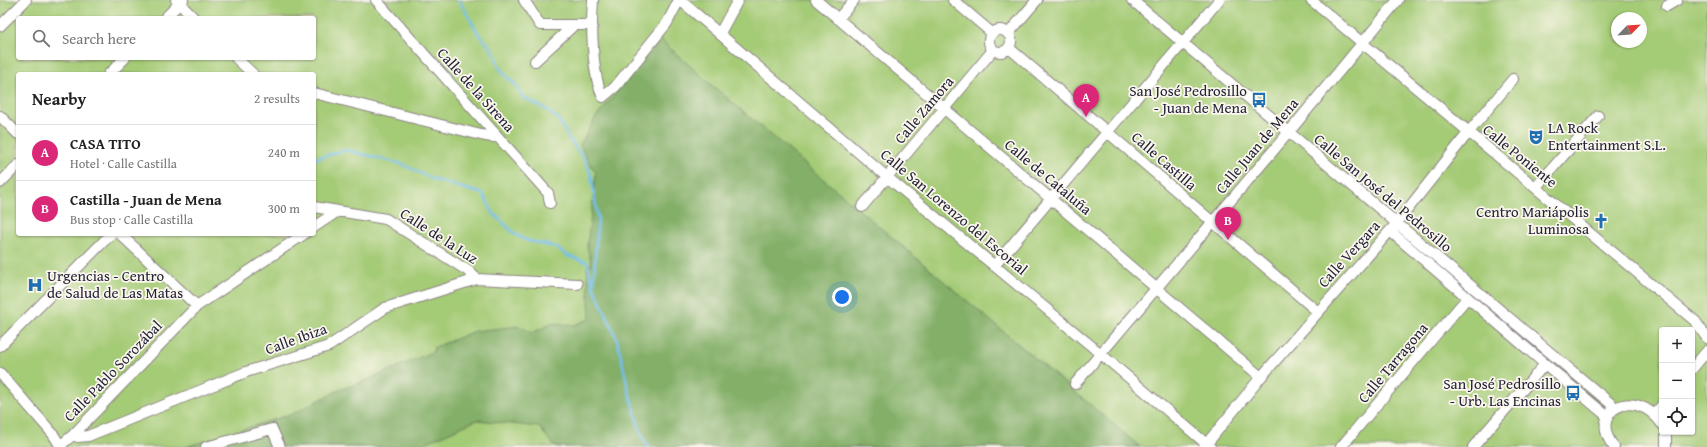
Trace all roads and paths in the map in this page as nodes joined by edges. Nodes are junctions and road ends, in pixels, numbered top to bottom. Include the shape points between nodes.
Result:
1 (26, 0) edge
2 (376, 0) edge
3 (524, 0) edge
4 (593, 0) edge
5 (680, 0) edge
6 (738, 0) edge
7 (816, 0) edge
8 (854, 0) edge
9 (953, 0) edge
10 (1037, 0) edge
11 (1132, 0) edge
12 (1219, 0) edge
13 (1311, 0) edge
14 (1398, 0) edge
15 (1677, 0) edge
16 (179, 1) edge
17 (1667, 6) dead end
18 (167, 16) edge
19 (192, 16) edge
20 (838, 19) junction
21 (574, 25) junction
22 (591, 25) junction
23 (0, 26) edge
24 (720, 33) junction
25 (992, 33) junction
26 (1008, 34) junction
27 (1182, 42) junction
28 (1362, 43) junction
29 (1009, 48) junction
30 (993, 50) junction
31 (123, 60) edge
32 (238, 60) edge
33 (535, 61) dead end
34 (111, 72) edge
35 (251, 72) edge
36 (1513, 79) dead end
37 (316, 94) edge
38 (944, 108) junction
39 (0, 116) edge
40 (1598, 116) dead end
41 (16, 132) edge
42 (1106, 132) junction
43 (1289, 132) junction
44 (1468, 132) junction
45 (497, 137) junction
46 (16, 167) edge
47 (887, 177) junction
48 (0, 183) edge
49 (1536, 187) junction
50 (1049, 198) junction
51 (550, 203) dead end
52 (316, 207) edge
53 (862, 207) dead end
54 (338, 211) junction
55 (1212, 223) junction
56 (316, 226) edge
57 (1393, 228) junction
58 (108, 236) edge
59 (122, 236) edge
60 (301, 236) edge
61 (994, 266) junction
62 (477, 279) junction
63 (577, 284) dead end
64 (1156, 287) junction
65 (1468, 298) junction
66 (197, 306) junction
67 (1318, 312) junction
68 (1707, 338) edge
69 (0, 346) edge
70 (1707, 351) edge
71 (1101, 354) junction
72 (1544, 364) junction
73 (1695, 365) edge
74 (0, 373) edge
75 (1261, 377) junction
76 (1075, 384) dead end
77 (1616, 408) junction
78 (1659, 408) edge
79 (1654, 414) junction
80 (1608, 416) junction
81 (1659, 420) edge
82 (73, 435) junction
83 (1667, 435) edge
84 (61, 446) edge
85 (1207, 446) edge
86 (206, 447) edge
87 (280, 447) edge
88 (1341, 447) edge
89 (1473, 447) edge
90 (1614, 447) edge
91 (1666, 447) edge

1 - 23 street
2 - 45 street, Calle de la Sirena
3 - 21 street via 540,25
4 - 22 street
5 - 22 street via 667,23 615,87 603,97 598,88
5 - 24 street, Calle San Lorenzo del Escorial
6 - 24 street
7 - 20 street, Calle de Cataluña
8 - 20 street
9 - 25 street
10 - 26 street
11 - 27 street, Calle San José del Pedrosillo
12 - 27 street
13 - 28 street, Calle Poniente
14 - 28 street, Calle Juan de Mena
15 - 17 street
16 - 18 street
16 - 19 street
20 - 38 street, Calle de Cataluña
21 - 22 street
21 - 33 street
24 - 47 street, Calle San Lorenzo del Escorial
25 - 26 street via 1000,30
25 - 30 street via 989,42
26 - 29 street via 1011,41
27 - 42 street
27 - 43 street, Calle San José del Pedrosillo
28 - 43 street, Calle Juan de Mena
28 - 44 street, Calle Poniente
29 - 30 street via 1002,52
29 - 42 street, Calle Castilla
30 - 38 street, Calle Zamora
31 - 34 street
32 - 35 street
36 - 44 street, Calle Vergara
37 - 45 street
38 - 47 street, Calle Zamora
38 - 50 street, Calle de Cataluña
39 - 41 street
40 - 49 street
42 - 50 street
42 - 55 street, Calle Castilla
43 - 55 street, Calle Juan de Mena
43 - 57 street, Calle San José del Pedrosillo
44 - 49 street, Calle Poniente
44 - 57 street, Calle Vergara
45 - 51 street, Calle de la Sirena via 548,193
46 - 48 street
47 - 53 street, Calle Zamora
47 - 61 street, Calle San Lorenzo del Escorial
49 - 68 street, Calle Poniente via 1694,321
50 - 61 street
50 - 64 street, Calle de Cataluña
52 - 54 street, Calle de la Luz
54 - 56 street
54 - 62 street, Calle de la Luz via 386,220
55 - 64 street, Calle Juan de Mena
55 - 67 street, Calle Castilla
57 - 65 street, Calle San José del Pedrosillo
57 - 67 street, Calle Vergara
57 - 77 street, Calle San José del Pedrosillo
58 - 69 street
59 - 66 street
60 - 66 street, Calle Pablo Sorozábal
61 - 71 street, Calle San Lorenzo del Escorial
62 - 63 street, Calle Ibiza
62 - 82 street, Calle Ibiza via 385,308 329,346 246,372 88,436
64 - 71 street, Calle Juan de Mena
64 - 75 street, Calle de Cataluña
65 - 72 street, Calle San José del Pedrosillo
65 - 88 street, Calle Tarragona
66 - 82 street, Calle Pablo Sorozábal
67 - 75 street, Calle Vergara
70 - 73 street
71 - 76 street, Calle Juan de Mena
71 - 85 street, Calle San Lorenzo del Escorial
72 - 80 street, Calle San José del Pedrosillo
72 - 89 street
74 - 84 street
75 - 85 street, Calle Vergara
77 - 79 street via 1635,404
77 - 80 street
78 - 79 street
79 - 81 street
80 - 90 street via 1606,431
82 - 84 street, Calle Pablo Sorozábal
83 - 91 street
86 - 87 street via 272,429

